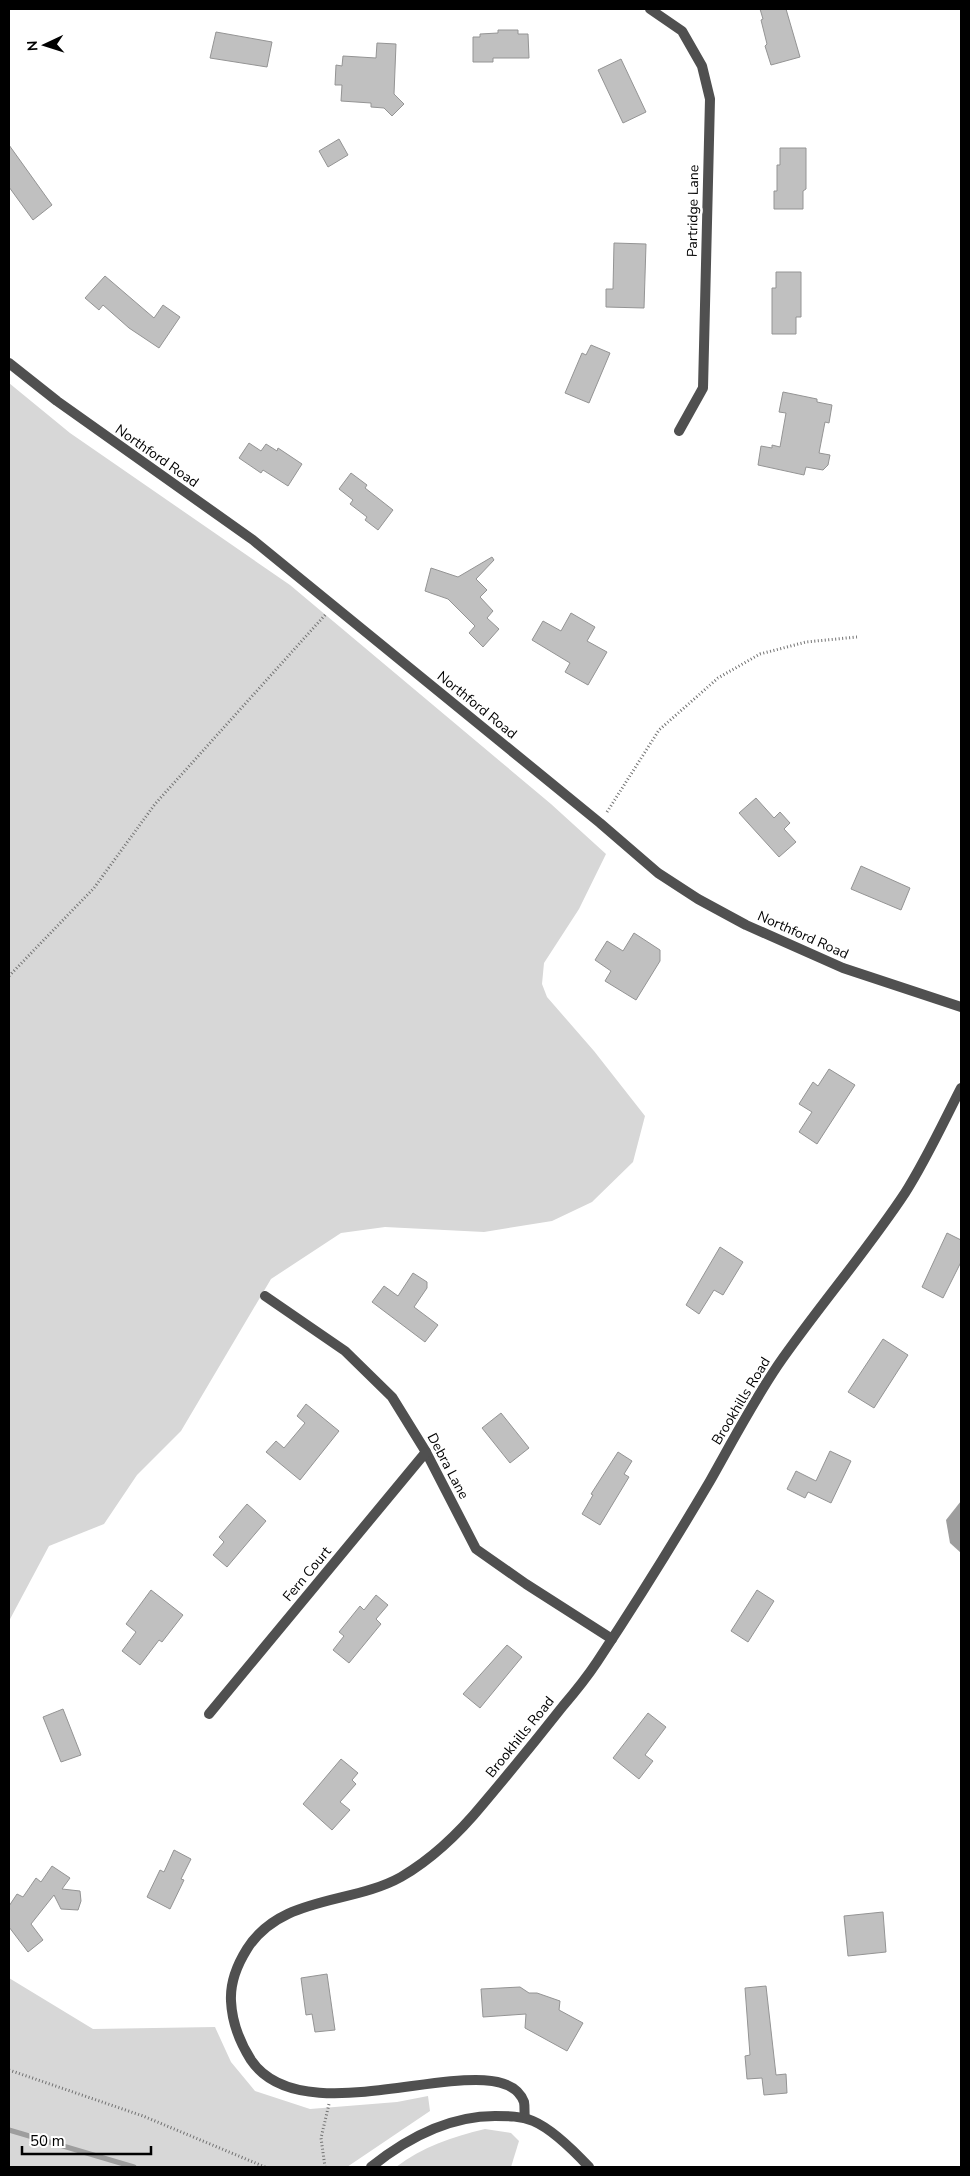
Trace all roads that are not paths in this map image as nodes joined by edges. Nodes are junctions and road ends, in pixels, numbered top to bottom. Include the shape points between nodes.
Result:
1 (650, 9) edge
2 (9, 363) edge
3 (679, 431) dead end
4 (961, 1007) edge
5 (961, 1088) edge
6 (265, 1296) dead end
7 (426, 1452) junction
8 (612, 1639) junction
9 (209, 1714) dead end
10 (525, 2118) junction
11 (371, 2167) edge
12 (589, 2167) edge

1 - 3 street, Partridge Lane via 682,31 702,66 710,99 703,388
2 - 4 street, Northford Road via 57,401 253,540 658,873 746,925 843,968
5 - 8 street, Brookhills Road via 905,1192 777,1367
6 - 7 street, Debra Lane via 345,1351 392,1396
7 - 8 street, Debra Lane via 476,1549
7 - 9 street, Fern Court
8 - 10 street, Brookhills Road via 544,1731 449,1840 424,1862 398,1878 370,1890 299,1908 273,1921 252,1940 240,1960 230,1996 240,2042 256,2066 277,2083 305,2092 332,2094 371,2092 452,2080 487,2080 514,2091 524,2101
10 - 11 street via 478,2116 458,2120 407,2141
10 - 12 street via 536,2122 564,2143

